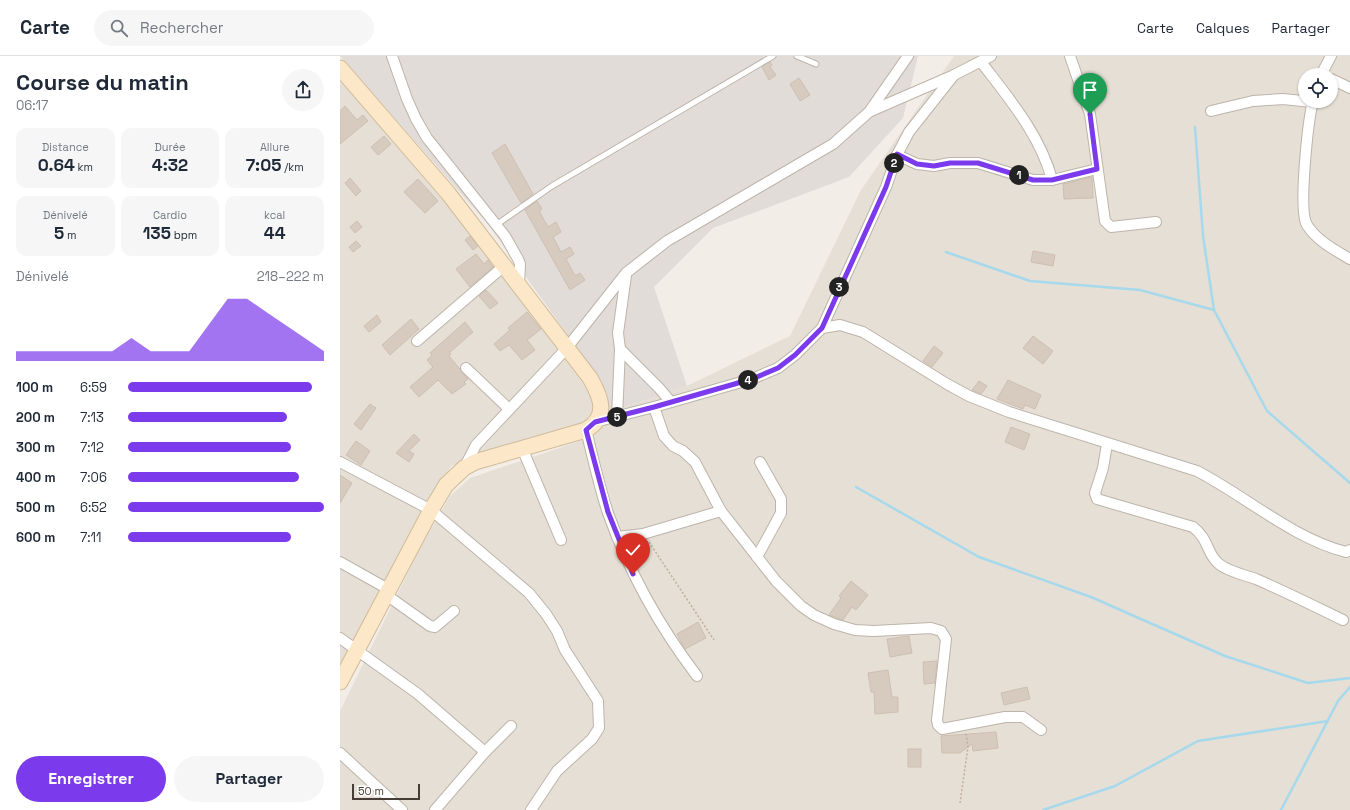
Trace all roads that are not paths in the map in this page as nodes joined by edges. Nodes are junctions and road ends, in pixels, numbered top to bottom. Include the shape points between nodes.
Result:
1 (392, 56) edge
2 (773, 56) edge
3 (797, 56) edge
4 (908, 56) edge
5 (991, 56) edge
6 (1070, 56) edge
7 (1331, 56) edge
8 (981, 62) junction
9 (816, 64) dead end
10 (340, 68) edge
11 (1327, 68) edge
12 (954, 75) junction
13 (1338, 82) edge
14 (1350, 88) edge
15 (1298, 100) edge
16 (1312, 108) edge
17 (1211, 111) dead end
18 (869, 112) junction
19 (897, 154) junction
20 (1097, 169) junction
21 (1052, 180) junction
22 (1156, 222) dead end
23 (496, 224) junction
24 (1350, 259) edge
25 (504, 266) junction
26 (626, 273) junction
27 (519, 285) junction
28 (822, 328) junction
29 (417, 341) dead end
30 (566, 349) junction
31 (620, 349) junction
32 (466, 368) dead end
33 (671, 402) junction
34 (654, 407) junction
35 (509, 409) junction
36 (617, 417) junction
37 (590, 426) junction
38 (1107, 444) junction
39 (522, 448) junction
40 (340, 462) edge
41 (760, 462) dead end
42 (464, 468) junction
43 (431, 510) junction
44 (721, 510) junction
45 (617, 537) junction
46 (561, 540) dead end
47 (1350, 550) edge
48 (757, 557) junction
49 (340, 562) edge
50 (387, 592) junction
51 (454, 610) dead end
52 (1343, 620) dead end
53 (340, 638) edge
54 (357, 649) junction
55 (697, 676) dead end
56 (340, 682) edge
57 (510, 726) dead end
58 (1041, 730) dead end
59 (484, 752) junction
60 (340, 753) edge
61 (402, 810) edge
62 (436, 810) edge
63 (531, 810) edge

1 - 23 street via 416,119 448,165
2 - 23 lane via 552,186
3 - 9 lane
4 - 18 street
5 - 8 street
6 - 20 street via 1090,114
7 - 11 street
8 - 12 street
8 - 21 street via 1037,143
10 - 25 street via 448,193
12 - 18 street
12 - 19 street via 909,132
13 - 14 street
15 - 17 street via 1253,101
16 - 24 street via 1305,162 1306,224 1317,237
18 - 26 street via 833,144 667,241
19 - 21 street via 917,164 934,166 978,163 1033,180
19 - 28 street via 886,187
20 - 21 street
20 - 22 street via 1105,221 1111,227
23 - 27 street via 520,264
25 - 27 street
25 - 29 street
26 - 30 street
26 - 31 street via 618,319
27 - 30 street
28 - 33 street via 778,368 752,379
28 - 38 street via 840,325 863,332 969,396
30 - 35 street
30 - 37 street via 590,378 601,398 602,406
31 - 33 street
31 - 36 street
32 - 35 street
33 - 34 street
34 - 36 street
34 - 44 street via 664,436 695,462
35 - 42 street via 476,445
36 - 37 street
37 - 39 street
37 - 45 street via 608,512
38 - 47 street via 1197,471 1224,485 1289,527 1330,548 1346,552
38 - 52 street via 1095,493 1098,499 1194,527 1204,538 1213,558 1220,565
39 - 42 street via 475,462
39 - 46 street
40 - 43 street
41 - 48 street via 781,499 781,513
42 - 43 street via 446,485
43 - 50 street
43 - 63 street via 529,593 557,631 565,650 598,701 599,728 592,739 558,771
44 - 45 street via 643,534
44 - 48 street
45 - 55 street via 650,607 672,644
48 - 58 street via 801,606 834,624 874,632 931,628 941,631 946,639 938,725 942,729 1005,717 1023,717
49 - 50 street
50 - 51 street via 430,626 440,625
50 - 54 street
53 - 54 street
54 - 56 street
54 - 59 street via 418,694
57 - 59 street
59 - 62 street
60 - 61 street

